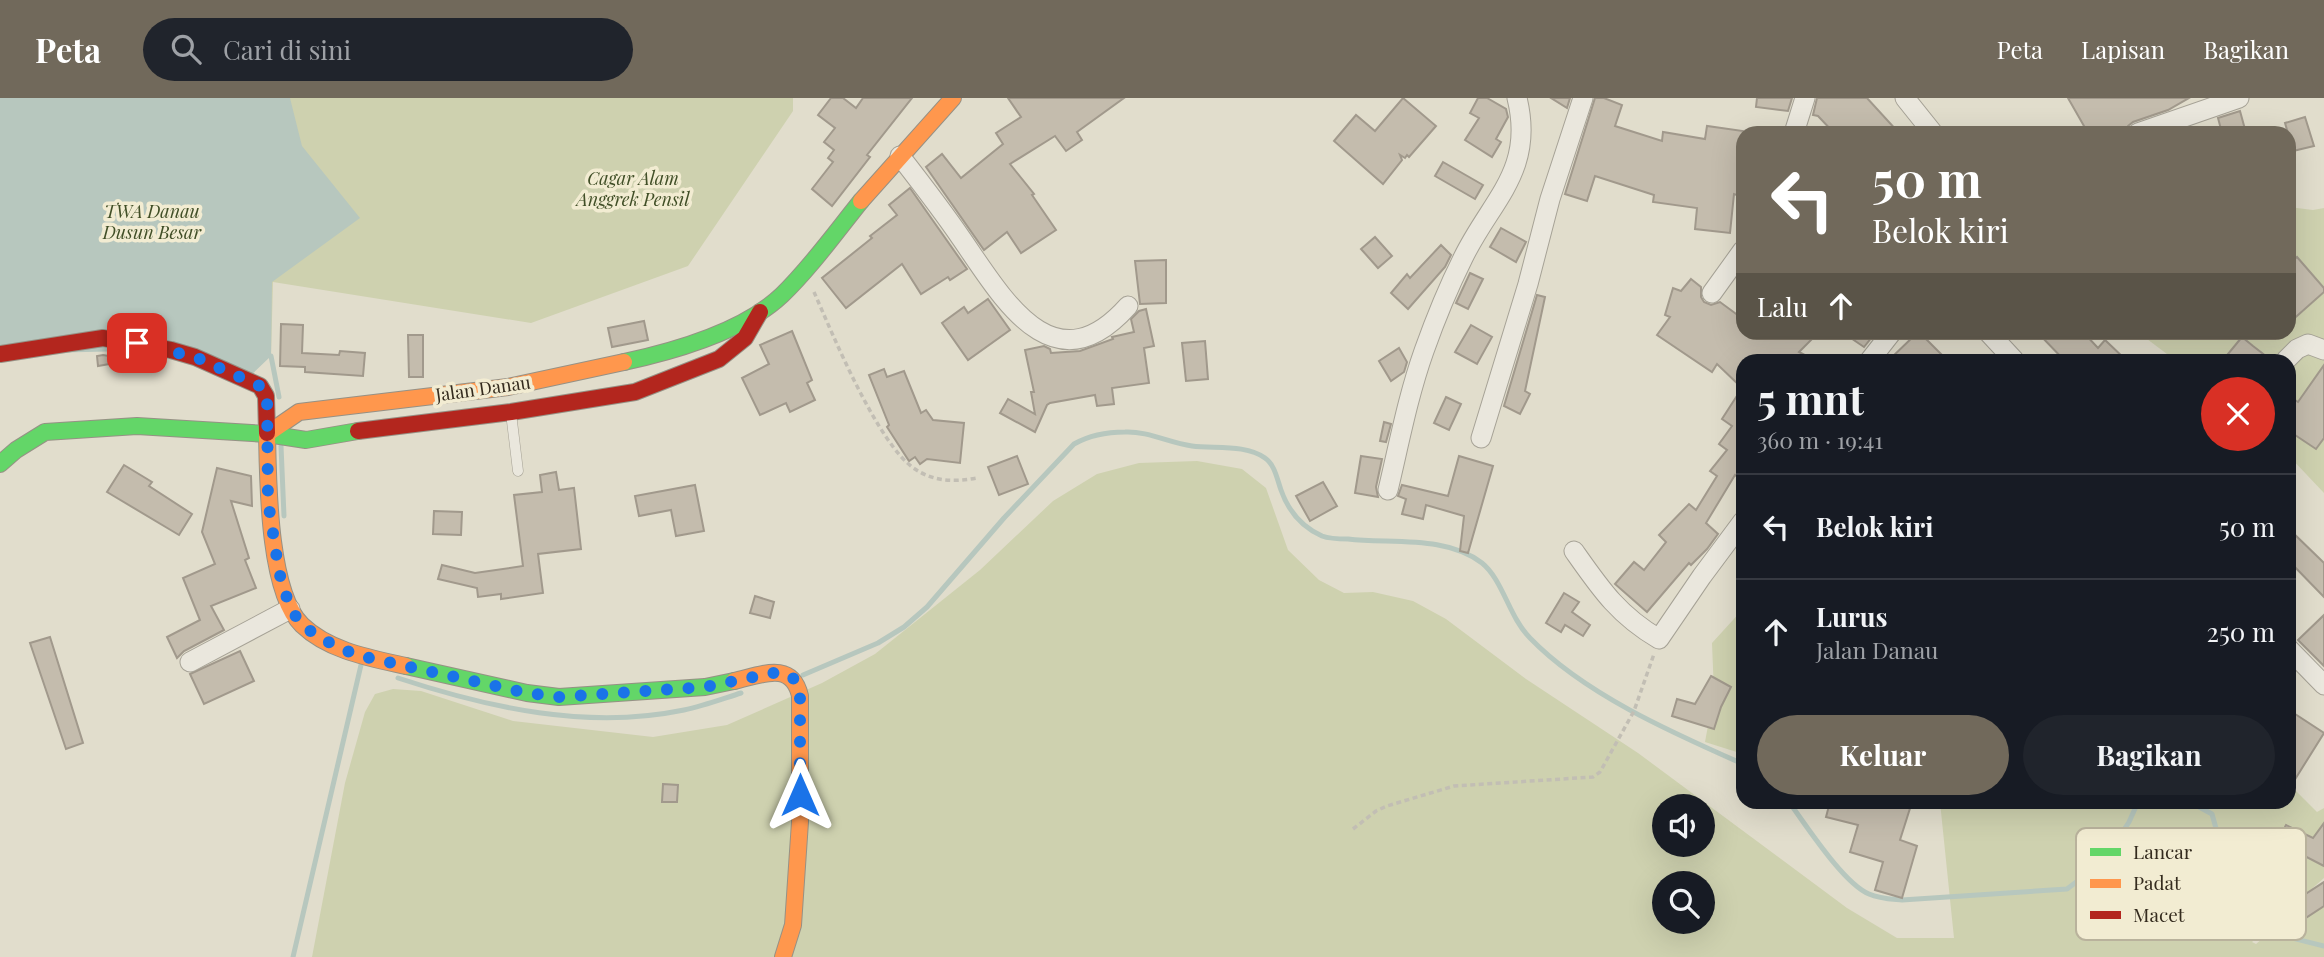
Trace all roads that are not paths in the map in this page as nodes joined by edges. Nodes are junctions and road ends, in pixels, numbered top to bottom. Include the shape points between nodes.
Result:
1 (953, 98) edge
2 (1517, 98) edge
3 (1583, 98) edge
4 (1805, 98) edge
5 (1905, 98) edge
6 (2239, 98) edge
7 (1796, 126) edge
8 (1927, 126) edge
9 (2158, 126) edge
10 (900, 156) junction
11 (1736, 260) edge
12 (1712, 293) dead end
13 (1128, 306) dead end
14 (760, 312) junction
15 (1886, 340) edge
16 (1995, 340) edge
17 (2324, 350) edge
18 (0, 354) edge
19 (1875, 354) edge
20 (2008, 354) edge
21 (2292, 354) edge
22 (511, 412) junction
23 (280, 433) junction
24 (1481, 438) dead end
25 (0, 464) edge
26 (518, 471) dead end
27 (1388, 490) dead end
28 (1736, 531) edge
29 (1574, 551) dead end
30 (290, 608) junction
31 (2296, 656) edge
32 (190, 662) dead end
33 (2324, 685) edge
34 (783, 957) edge

1 - 10 street, Jalan Danau
2 - 27 street via 1521,133 1512,176 1463,258 1423,354
3 - 24 street
4 - 7 street
5 - 8 street
6 - 9 street
10 - 13 street via 993,286 1033,328 1068,339 1091,335 1113,323
10 - 14 street, Jalan Danau via 804,271
11 - 12 street
14 - 22 street, Jalan Danau via 745,338 719,359 662,383 635,392
14 - 23 street, Jalan Danau via 712,336 655,355 508,387 299,412
15 - 19 street
16 - 20 street
17 - 21 street via 2308,344
18 - 23 street via 103,338 171,350 253,383 267,396
22 - 23 street, Jalan Danau via 306,440
22 - 26 lane
23 - 25 street via 137,426 45,432
23 - 30 street via 268,501
28 - 29 street via 1659,639 1619,610
30 - 32 street
30 - 34 street via 302,625 320,638 363,656 527,693 559,697 705,687 771,672 792,677 800,696 800,822 793,925
31 - 33 street

